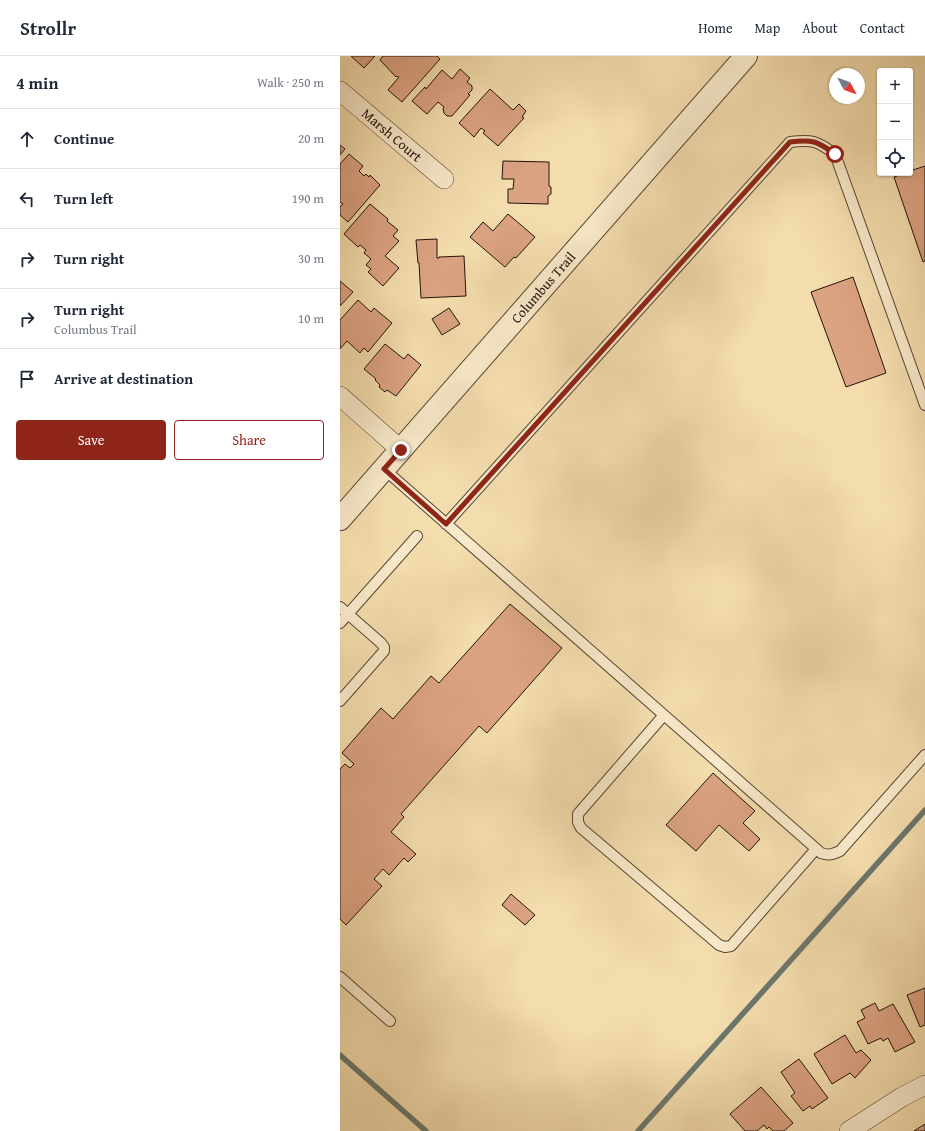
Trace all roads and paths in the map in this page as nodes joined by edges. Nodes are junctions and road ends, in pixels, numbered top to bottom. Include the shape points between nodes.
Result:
1 (746, 56) edge
2 (340, 91) edge
3 (444, 179) dead end
4 (340, 396) edge
5 (925, 405) edge
6 (401, 450) junction
7 (384, 469) junction
8 (340, 519) edge
9 (446, 524) junction
10 (417, 536) dead end
11 (340, 607) edge
12 (348, 614) junction
13 (340, 623) edge
14 (340, 701) edge
15 (664, 715) junction
16 (925, 755) edge
17 (816, 849) junction
18 (340, 977) edge
19 (390, 1021) dead end
20 (925, 1085) edge
21 (849, 1131) edge

1 - 6 street, Columbus Trail
2 - 3 street, Marsh Court
4 - 6 street
5 - 9 lane via 835,154 821,144 807,140 790,142
6 - 7 street, Columbus Trail
7 - 8 street, Columbus Trail
7 - 9 lane
9 - 15 lane
10 - 12 lane
11 - 12 lane
12 - 13 lane
12 - 14 lane via 382,643 384,651
15 - 17 lane
15 - 17 lane via 578,814 581,828 719,945 725,947 731,946
16 - 17 lane via 840,851 827,855
18 - 19 lane
20 - 21 street

